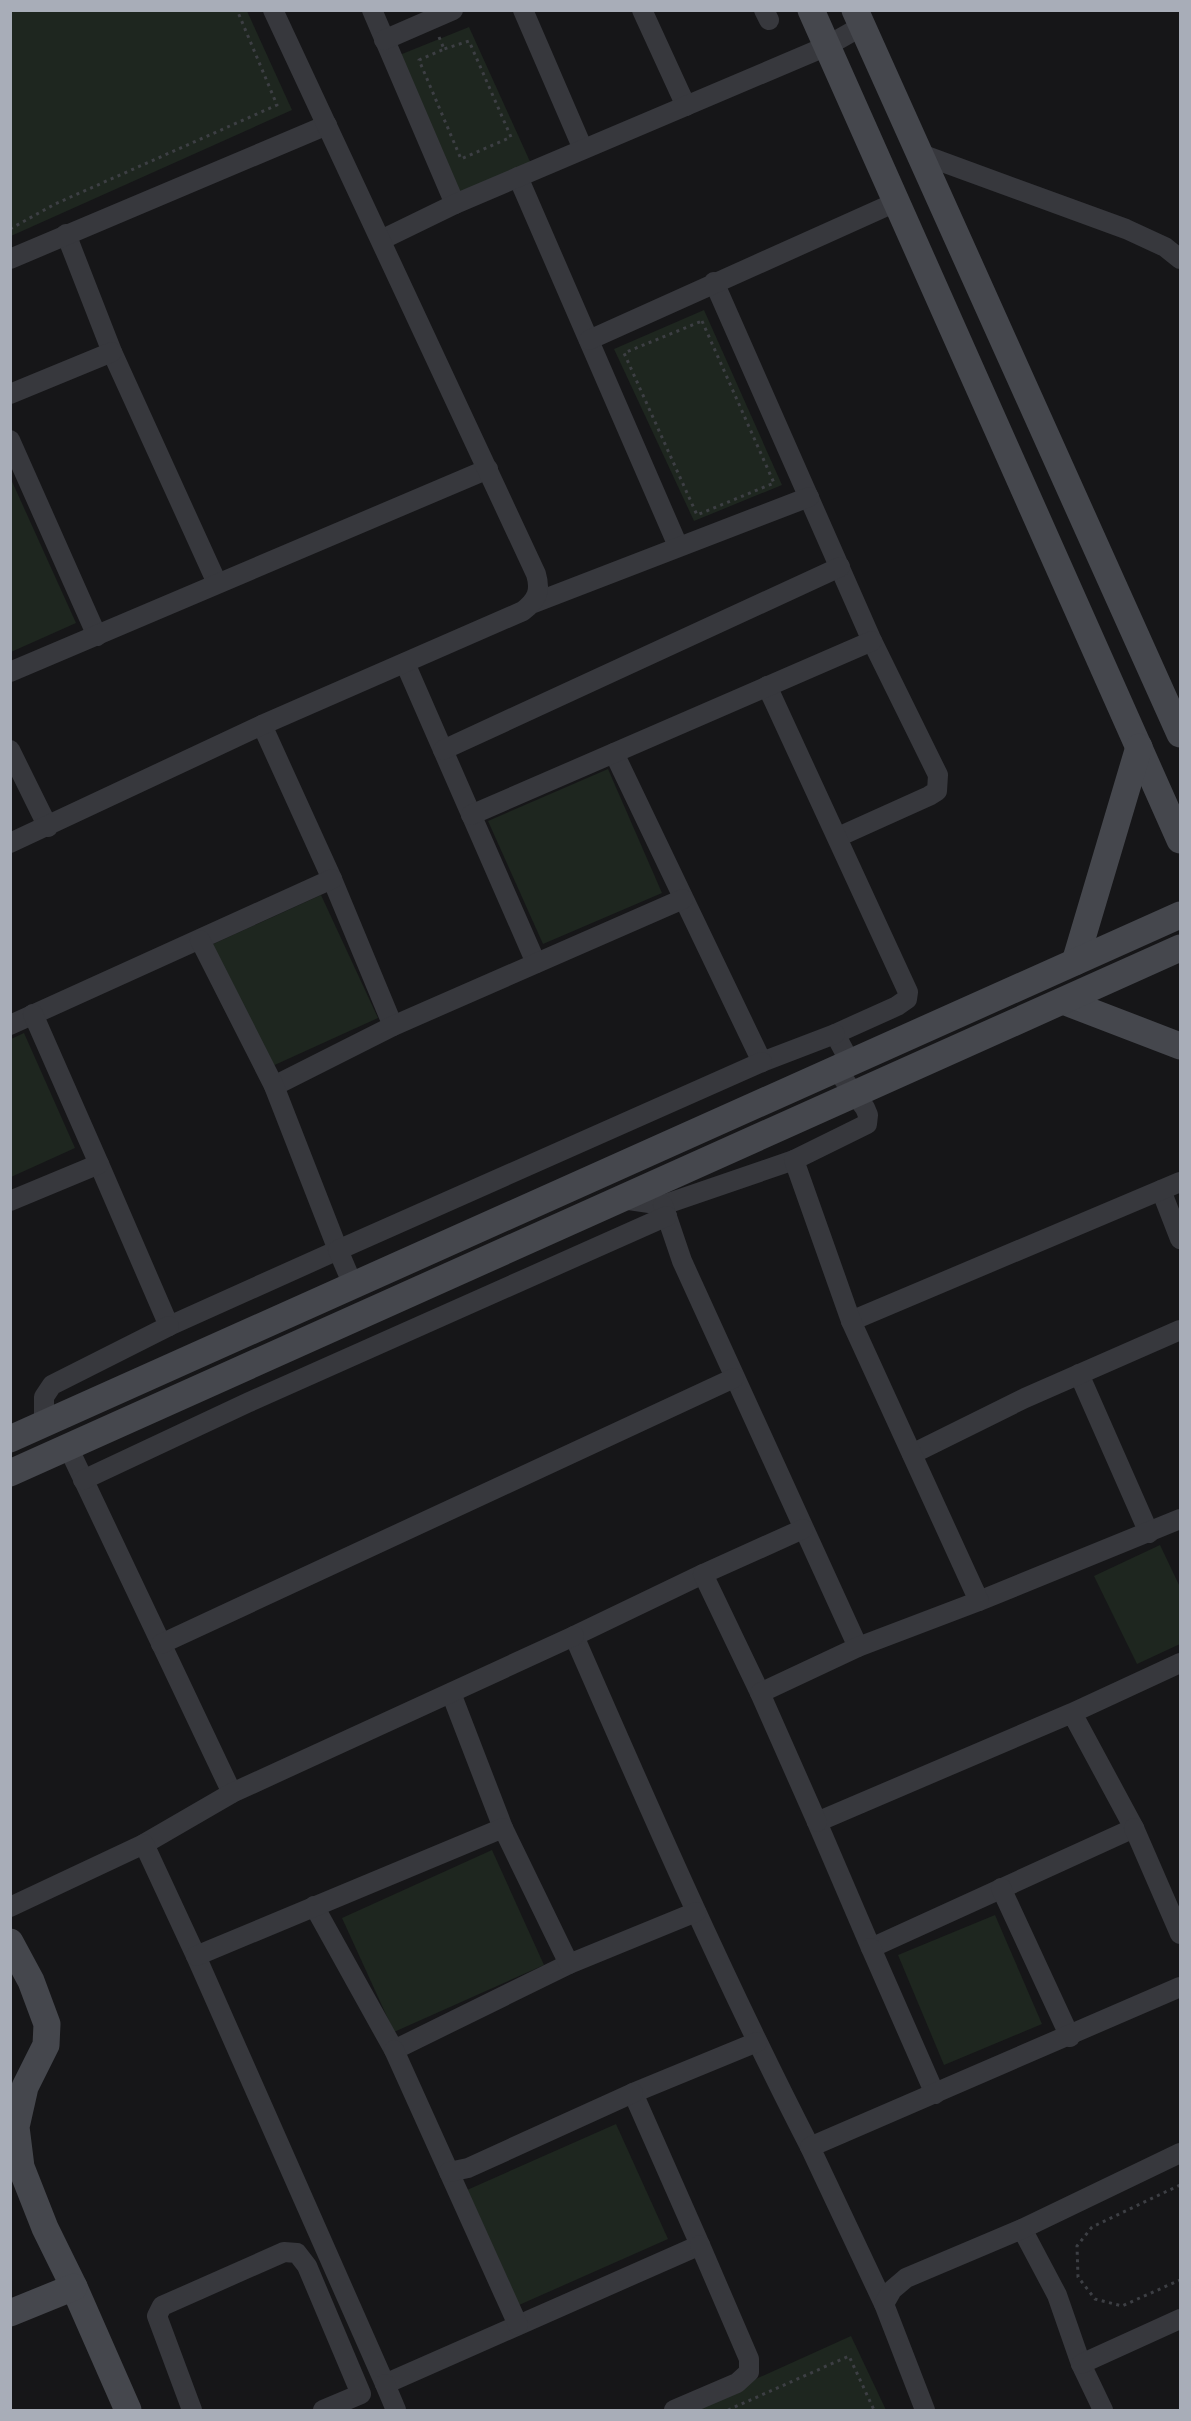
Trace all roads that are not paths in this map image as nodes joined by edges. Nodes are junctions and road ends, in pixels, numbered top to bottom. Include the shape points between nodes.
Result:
1 (273, 10) edge
2 (372, 10) edge
3 (453, 10) edge
4 (524, 10) edge
5 (642, 10) edge
6 (812, 10) edge
7 (858, 18) edge
8 (384, 40) junction
9 (827, 46) junction
10 (686, 106) junction
11 (327, 125) junction
12 (583, 149) junction
13 (918, 153) junction
14 (518, 177) junction
15 (896, 201) junction
16 (455, 204) junction
17 (66, 234) junction
18 (381, 240) junction
19 (10, 259) edge
20 (1180, 259) edge
21 (714, 282) junction
22 (589, 340) junction
23 (112, 352) junction
24 (10, 394) edge
25 (10, 440) edge
26 (488, 469) junction
27 (808, 497) junction
28 (678, 546) junction
29 (840, 567) junction
30 (217, 583) junction
31 (534, 603) junction
32 (97, 636) junction
33 (872, 641) junction
34 (405, 663) junction
35 (10, 672) edge
36 (767, 686) junction
37 (262, 725) junction
38 (1180, 734) edge
39 (1139, 747) junction
40 (10, 750) edge
41 (443, 750) junction
42 (614, 753) junction
43 (471, 815) junction
44 (48, 826) junction
45 (838, 837) junction
46 (1180, 840) edge
47 (10, 843) edge
48 (332, 879) junction
49 (683, 899) junction
50 (1180, 915) edge
51 (200, 940) junction
52 (1180, 948) edge
53 (1075, 962) junction
54 (536, 963) junction
55 (1063, 1000) junction
56 (33, 1014) junction
57 (10, 1025) edge
58 (393, 1026) junction
59 (835, 1034) junction
60 (1180, 1046) edge
61 (762, 1062) junction
62 (843, 1066) junction
63 (274, 1086) junction
64 (856, 1095) junction
65 (794, 1160) junction
66 (99, 1164) junction
67 (1180, 1182) edge
68 (1161, 1190) junction
69 (622, 1200) junction
70 (10, 1201) edge
71 (665, 1211) junction
72 (1180, 1239) edge
73 (338, 1250) junction
74 (353, 1285) junction
75 (851, 1321) junction
76 (169, 1326) junction
77 (1180, 1330) edge
78 (1079, 1374) junction
79 (734, 1378) junction
80 (44, 1424) junction
81 (10, 1439) edge
82 (68, 1447) junction
83 (912, 1454) junction
84 (10, 1473) edge
85 (83, 1480) junction
86 (1180, 1520) edge
87 (803, 1529) junction
88 (1149, 1533) junction
89 (703, 1575) junction
90 (979, 1601) junction
91 (574, 1636) junction
92 (161, 1644) junction
93 (858, 1647) junction
94 (1180, 1663) edge
95 (452, 1692) junction
96 (760, 1693) junction
97 (1072, 1713) junction
98 (232, 1793) junction
99 (817, 1822) junction
100 (503, 1828) junction
101 (1134, 1828) junction
102 (144, 1844) junction
103 (1001, 1888) junction
104 (314, 1906) junction
105 (10, 1907) edge
106 (696, 1912) junction
107 (1180, 1934) edge
108 (10, 1942) edge
109 (871, 1948) junction
110 (196, 1956) junction
111 (569, 1964) junction
112 (1180, 1987) edge
113 (1070, 2037) junction
114 (757, 2042) junction
115 (394, 2050) junction
116 (633, 2093) junction
117 (935, 2094) junction
118 (810, 2147) junction
119 (1180, 2153) edge
120 (449, 2172) junction
121 (1022, 2229) junction
122 (700, 2245) junction
123 (74, 2287) junction
124 (884, 2304) junction
125 (10, 2313) edge
126 (1180, 2319) edge
127 (518, 2325) junction
128 (1081, 2364) junction
129 (385, 2384) junction
130 (129, 2410) edge
131 (192, 2410) edge
132 (323, 2410) edge
133 (396, 2410) edge
134 (674, 2410) edge
135 (925, 2410) edge
136 (1103, 2410) edge

1 - 11 street
2 - 8 street
3 - 8 street
4 - 12 street
5 - 10 street
6 - 9 main road
7 - 9 street
7 - 13 main road
8 - 16 street
9 - 10 street
9 - 15 main road
10 - 12 street
11 - 17 street
11 - 18 street
12 - 14 street
13 - 20 street via 1126,229 1165,247
13 - 38 main road
14 - 16 street
14 - 22 street
15 - 21 street
15 - 39 main road
16 - 18 street
17 - 19 street
17 - 23 street
18 - 26 street
21 - 22 street
21 - 27 street
22 - 28 street
23 - 24 street
23 - 30 street
25 - 32 street
26 - 30 street
26 - 31 street via 536,574 540,587
27 - 28 street
27 - 29 street
28 - 31 street
29 - 33 street
29 - 41 street
30 - 32 street
31 - 34 street
32 - 35 street
33 - 36 street
33 - 45 street via 939,782 937,791 929,796
34 - 37 street
34 - 41 street
36 - 42 street
36 - 45 street
37 - 44 street
37 - 48 street
39 - 46 main road
39 - 53 main road
40 - 44 street
41 - 43 street
42 - 43 street
42 - 49 street
43 - 54 street
44 - 47 street
45 - 59 street via 908,992 907,999 897,1006
48 - 51 street
48 - 58 street
49 - 54 street
49 - 61 street
50 - 53 main road
51 - 56 street
51 - 63 street
52 - 55 main road
53 - 62 main road
54 - 58 street
55 - 60 main road
55 - 64 main road
56 - 57 street
56 - 66 street
58 - 63 street
59 - 61 street
59 - 62 street
61 - 73 street
62 - 64 street
62 - 74 main road
63 - 73 street
64 - 65 street via 868,1115 867,1124
64 - 69 main road
65 - 71 street
65 - 75 street
66 - 70 street
66 - 76 street
67 - 68 street
68 - 72 street
68 - 75 street
69 - 71 street
69 - 82 main road
71 - 79 street via 682,1261
71 - 85 street
73 - 74 street
73 - 76 street
74 - 80 main road
75 - 83 street
76 - 80 street via 52,1385 44,1397
77 - 78 street
78 - 83 street
78 - 88 street
79 - 87 street
79 - 92 street
80 - 81 main road
82 - 84 main road
82 - 85 street
83 - 90 street
85 - 92 street
86 - 88 street
87 - 89 street
87 - 93 street
88 - 90 street
89 - 91 street
89 - 96 street
90 - 93 street
91 - 95 street
91 - 106 street
92 - 98 street
93 - 96 street
94 - 97 street
95 - 98 street
95 - 100 street
96 - 99 street
97 - 99 street
97 - 101 street
98 - 102 street
99 - 109 street
100 - 104 street
100 - 111 street
101 - 103 street
101 - 107 street
102 - 105 street
102 - 110 street
103 - 109 street
103 - 113 street
104 - 110 street
104 - 115 street
106 - 111 street
106 - 114 street
108 - 123 main road via 31,1981 47,2024 46,2045 26,2087 16,2127 21,2167
109 - 117 street
110 - 129 street
111 - 115 street
112 - 113 street
113 - 117 street
114 - 116 street
114 - 118 street
115 - 120 street
116 - 120 street via 468,2168
116 - 122 street
117 - 118 street
118 - 124 street
119 - 121 street
120 - 127 street
121 - 124 street via 906,2278
121 - 128 street via 1057,2295
122 - 127 street
122 - 134 street via 749,2359 749,2372 737,2383
123 - 125 main road
123 - 130 main road
124 - 135 street
126 - 128 street
127 - 129 street
128 - 136 street
129 - 133 street
131 - 132 street via 157,2316 162,2306 284,2252 297,2253 307,2266 361,2394

